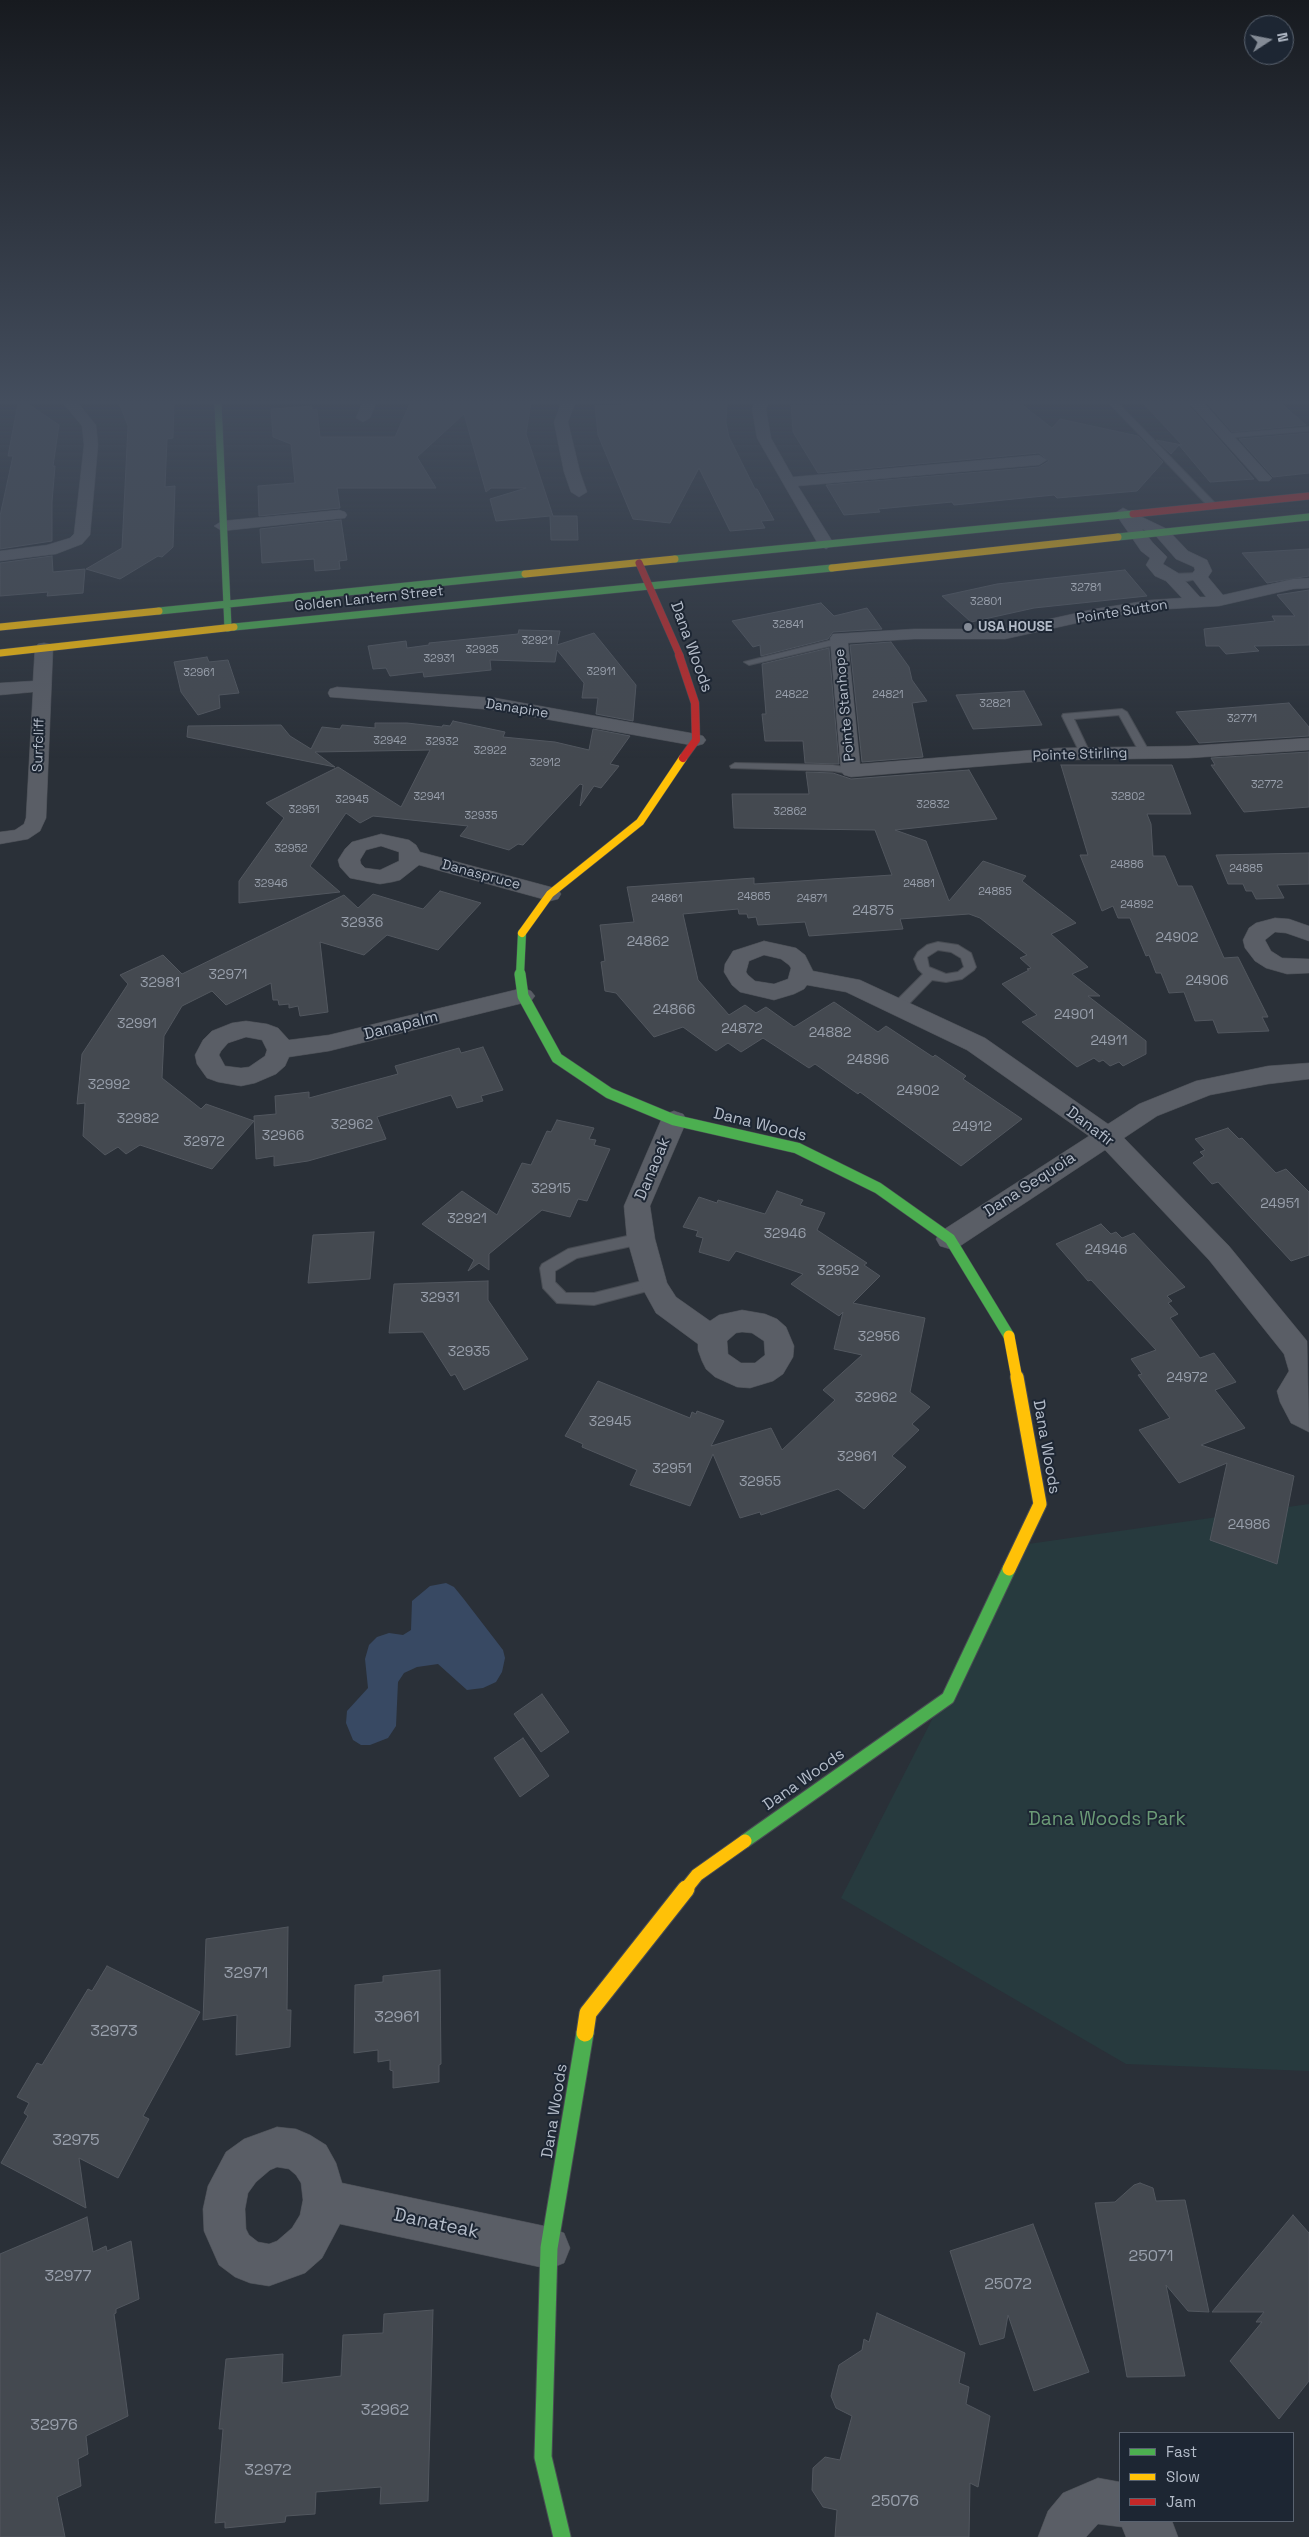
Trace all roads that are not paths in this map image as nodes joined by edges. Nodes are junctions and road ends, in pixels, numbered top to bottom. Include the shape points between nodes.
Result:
1 (83, 521) edge
2 (222, 521) edge
3 (271, 521) edge
4 (812, 521) edge
5 (1051, 521) edge
6 (1129, 521) edge
7 (1139, 521) edge
8 (1259, 521) edge
9 (222, 526) junction
10 (1161, 532) junction
11 (1137, 534) junction
12 (826, 544) junction
13 (0, 556) edge
14 (639, 563) junction
15 (1172, 576) junction
16 (1198, 576) junction
17 (1309, 583) edge
18 (650, 586) junction
19 (1219, 601) junction
20 (226, 603) junction
21 (1196, 603) junction
22 (0, 627) edge
23 (228, 628) junction
24 (840, 640) junction
25 (44, 648) junction
26 (0, 653) edge
27 (749, 662) dead end
28 (41, 686) junction
29 (0, 689) edge
30 (337, 693) dead end
31 (696, 740) junction
32 (1309, 744) edge
33 (1145, 753) junction
34 (1085, 754) junction
35 (735, 766) dead end
36 (851, 771) junction
37 (0, 838) edge
38 (411, 856) dead end
39 (550, 894) junction
40 (1309, 934) edge
41 (1305, 967) edge
42 (930, 974) dead end
43 (801, 976) dead end
44 (1309, 990) edge
45 (523, 996) junction
46 (898, 1007) junction
47 (279, 1050) dead end
48 (1309, 1071) edge
49 (674, 1120) junction
50 (1106, 1135) junction
51 (641, 1239) junction
52 (950, 1239) junction
53 (654, 1284) junction
54 (713, 1339) dead end
55 (1307, 1373) edge
56 (1309, 1419) edge
57 (324, 2200) dead end
58 (549, 2248) junction
59 (1119, 2505) edge
60 (1144, 2522) edge
61 (562, 2537) edge
62 (1061, 2537) edge
63 (1155, 2537) edge

1 - 13 street via 82,535 76,542 63,547
2 - 9 main road
3 - 9 street
4 - 12 street
5 - 12 main road, Golden Lantern Street
6 - 11 street, Pointe Sutton
7 - 10 street
8 - 10 main road, Golden Lantern Street
9 - 20 main road
10 - 11 main road, Golden Lantern Street
10 - 16 street via 1182,555 1202,564 1204,571
11 - 15 street, Pointe Sutton via 1159,557 1154,564 1161,572
11 - 18 main road, Golden Lantern Street
12 - 14 main road, Golden Lantern Street
14 - 18 main road, Dana Woods
14 - 20 main road, Golden Lantern Street
15 - 16 lane
15 - 21 street, Pointe Sutton
16 - 19 street
17 - 19 street, Pointe Sutton
18 - 23 main road, Golden Lantern Street
18 - 31 main road, Dana Woods via 675,642 694,703
19 - 21 street, Pointe Sutton
20 - 22 main road, Golden Lantern Street
20 - 23 main road
21 - 24 street, Pointe Sutton via 1151,605 1095,614 1005,634 888,635
23 - 25 main road, Golden Lantern Street
24 - 27 lane
24 - 36 street, Pointe Stanhope
25 - 26 main road, Golden Lantern Street
25 - 28 street, Surfcliff
28 - 29 street
28 - 37 street, Surfcliff via 36,818 33,827 21,835
30 - 31 street, Danapine via 495,704
31 - 39 main road, Dana Woods via 640,822
32 - 33 street, Pointe Stirling
33 - 34 street, Pointe Stirling
33 - 34 lane via 1122,712 1066,716
34 - 36 street, Pointe Stirling
35 - 36 lane
38 - 39 street, Danaspruce
39 - 45 main road, Dana Woods via 521,935
40 - 41 street via 1289,926 1275,925 1264,928 1254,940 1256,948 1268,960 1287,967
41 - 44 street
42 - 46 lane
43 - 46 street, Danafir via 852,985
45 - 47 street, Danapalm via 329,1043
45 - 49 main road, Dana Woods via 557,1058 609,1093
46 - 50 street, Danafir via 976,1044
48 - 50 street, Dana Sequoia via 1205,1087 1148,1110
49 - 51 street, Danaoak via 637,1206
49 - 52 main road, Dana Woods via 798,1148 878,1188
50 - 52 street, Dana Sequoia
50 - 55 street, Danafir via 1219,1253 1297,1349
51 - 53 street, Danaoak
51 - 53 lane via 573,1253 547,1268 548,1284 562,1299 594,1299
52 - 58 main road, Dana Woods via 1011,1339 1040,1504 948,1698 697,1875 588,2013
53 - 54 street, Danaoak via 666,1305
55 - 56 street, Danafir via 1296,1381 1292,1391 1294,1402
57 - 58 street, Danateak
58 - 61 main road, Dana Woods via 544,2457
59 - 62 street via 1098,2501 1079,2509 1064,2527
60 - 63 street

